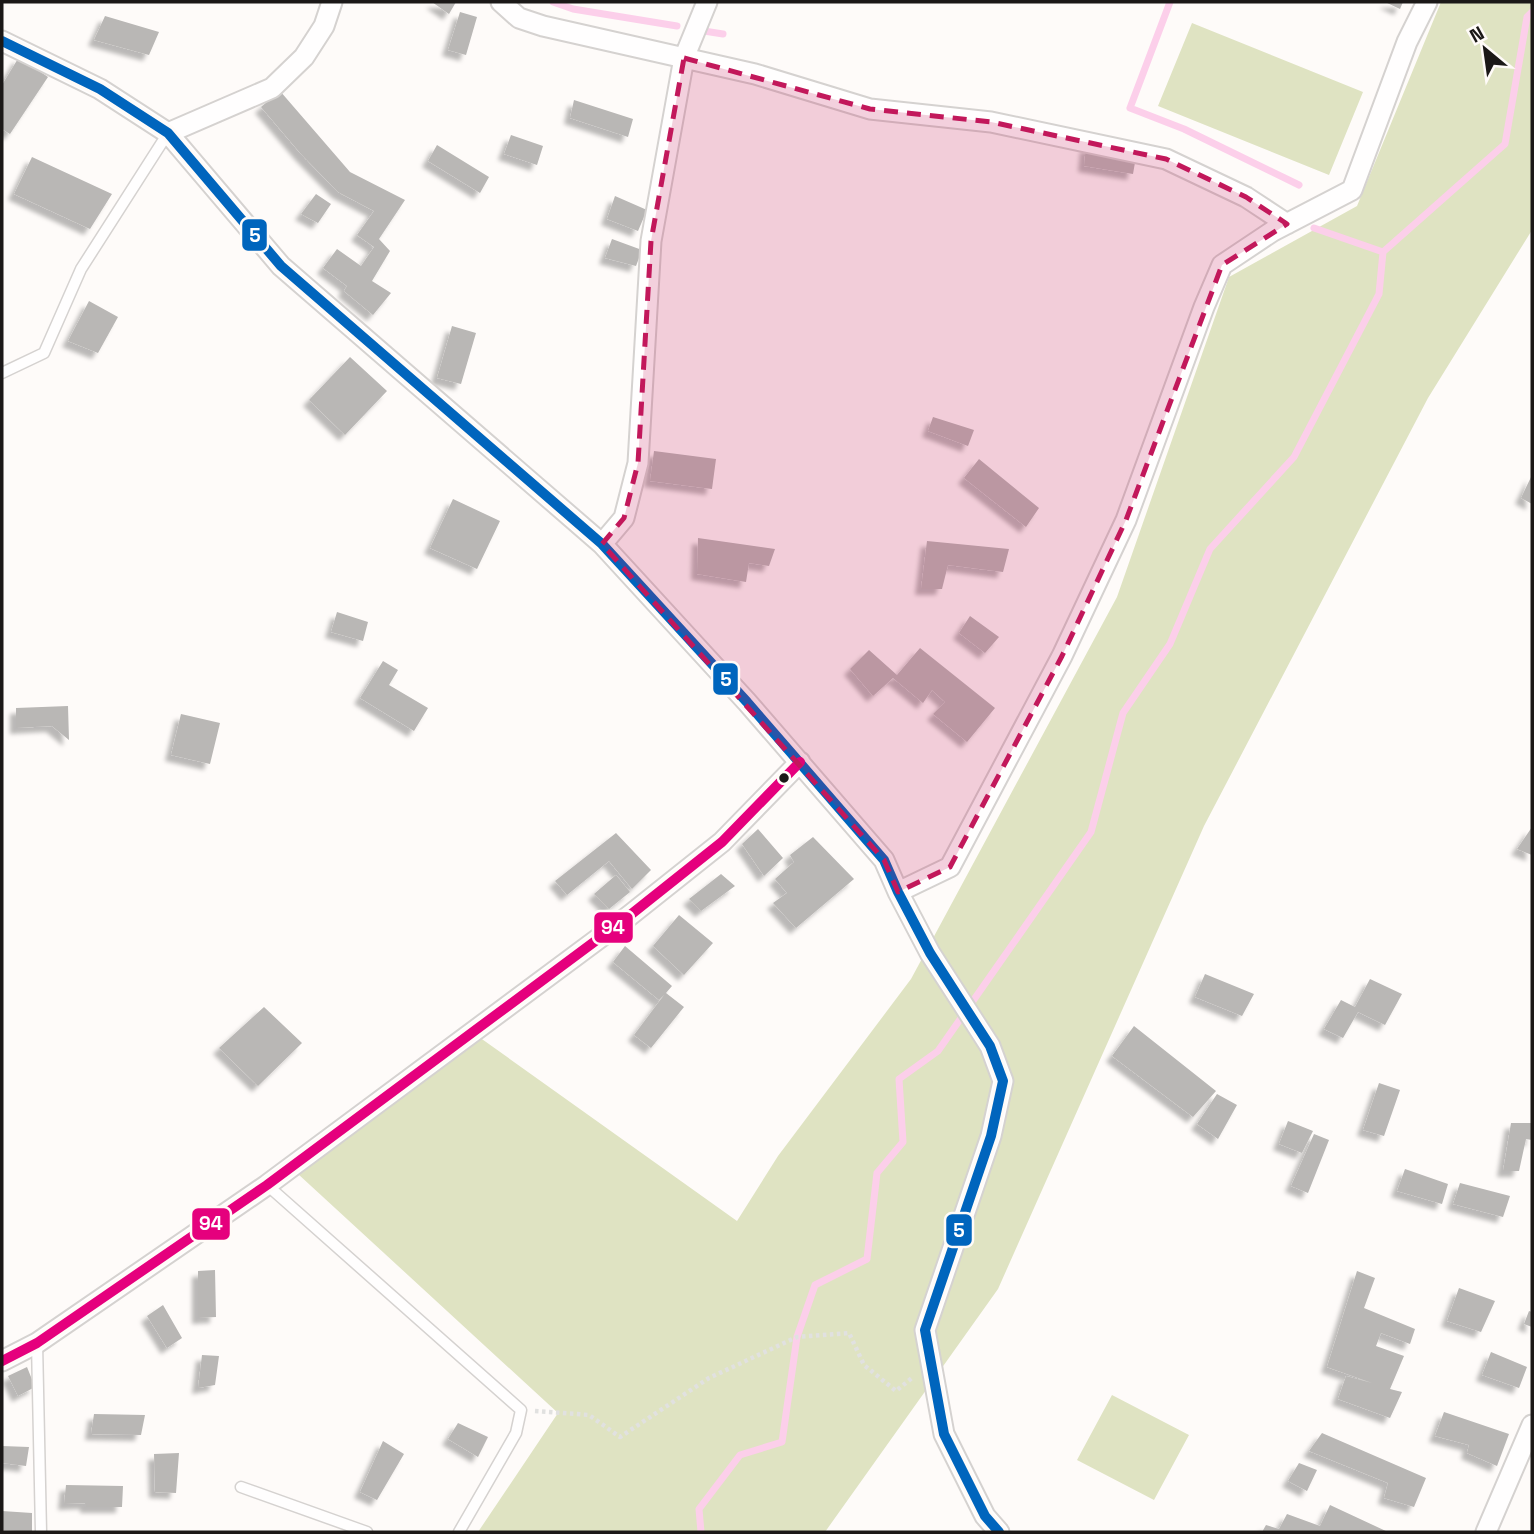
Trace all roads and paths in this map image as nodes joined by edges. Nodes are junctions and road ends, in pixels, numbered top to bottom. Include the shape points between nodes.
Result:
1 (332, 2) edge
2 (501, 2) edge
3 (707, 2) edge
4 (1427, 2) edge
5 (2, 41) edge
6 (684, 58) junction
7 (167, 133) junction
8 (1287, 224) junction
9 (2, 373) edge
10 (602, 544) junction
11 (800, 762) junction
12 (898, 892) junction
13 (267, 1185) junction
14 (37, 1343) junction
15 (2, 1361) edge
16 (931, 1363) junction
17 (521, 1410) junction
18 (1532, 1425) edge
19 (241, 1487) dead end
20 (41, 1532) edge
21 (367, 1532) edge
22 (459, 1532) edge
23 (999, 1532) edge
24 (1486, 1532) edge

1 - 7 street via 324,26 304,57 272,88
2 - 6 street via 519,18 543,26
3 - 6 street
4 - 8 street via 1407,42 1352,190
5 - 7 street via 100,89
6 - 8 street via 870,109 991,122 1166,159 1246,197
6 - 10 street via 651,241 638,463 624,518
7 - 9 lane via 82,269 44,353
7 - 10 street via 281,267
8 - 12 street via 1222,265 1126,520 1055,667 950,867
10 - 11 street
11 - 12 street via 884,860
11 - 13 street via 722,842 640,908
12 - 16 street via 930,953 990,1046 1003,1081 990,1136 925,1330
13 - 14 street
13 - 17 lane
14 - 15 street
14 - 20 lane
16 - 17 path via 895,1391 864,1365 849,1333 797,1337 709,1377 620,1437 589,1415
16 - 23 street via 944,1434 985,1517
17 - 22 lane via 516,1433
18 - 24 street
19 - 21 lane

